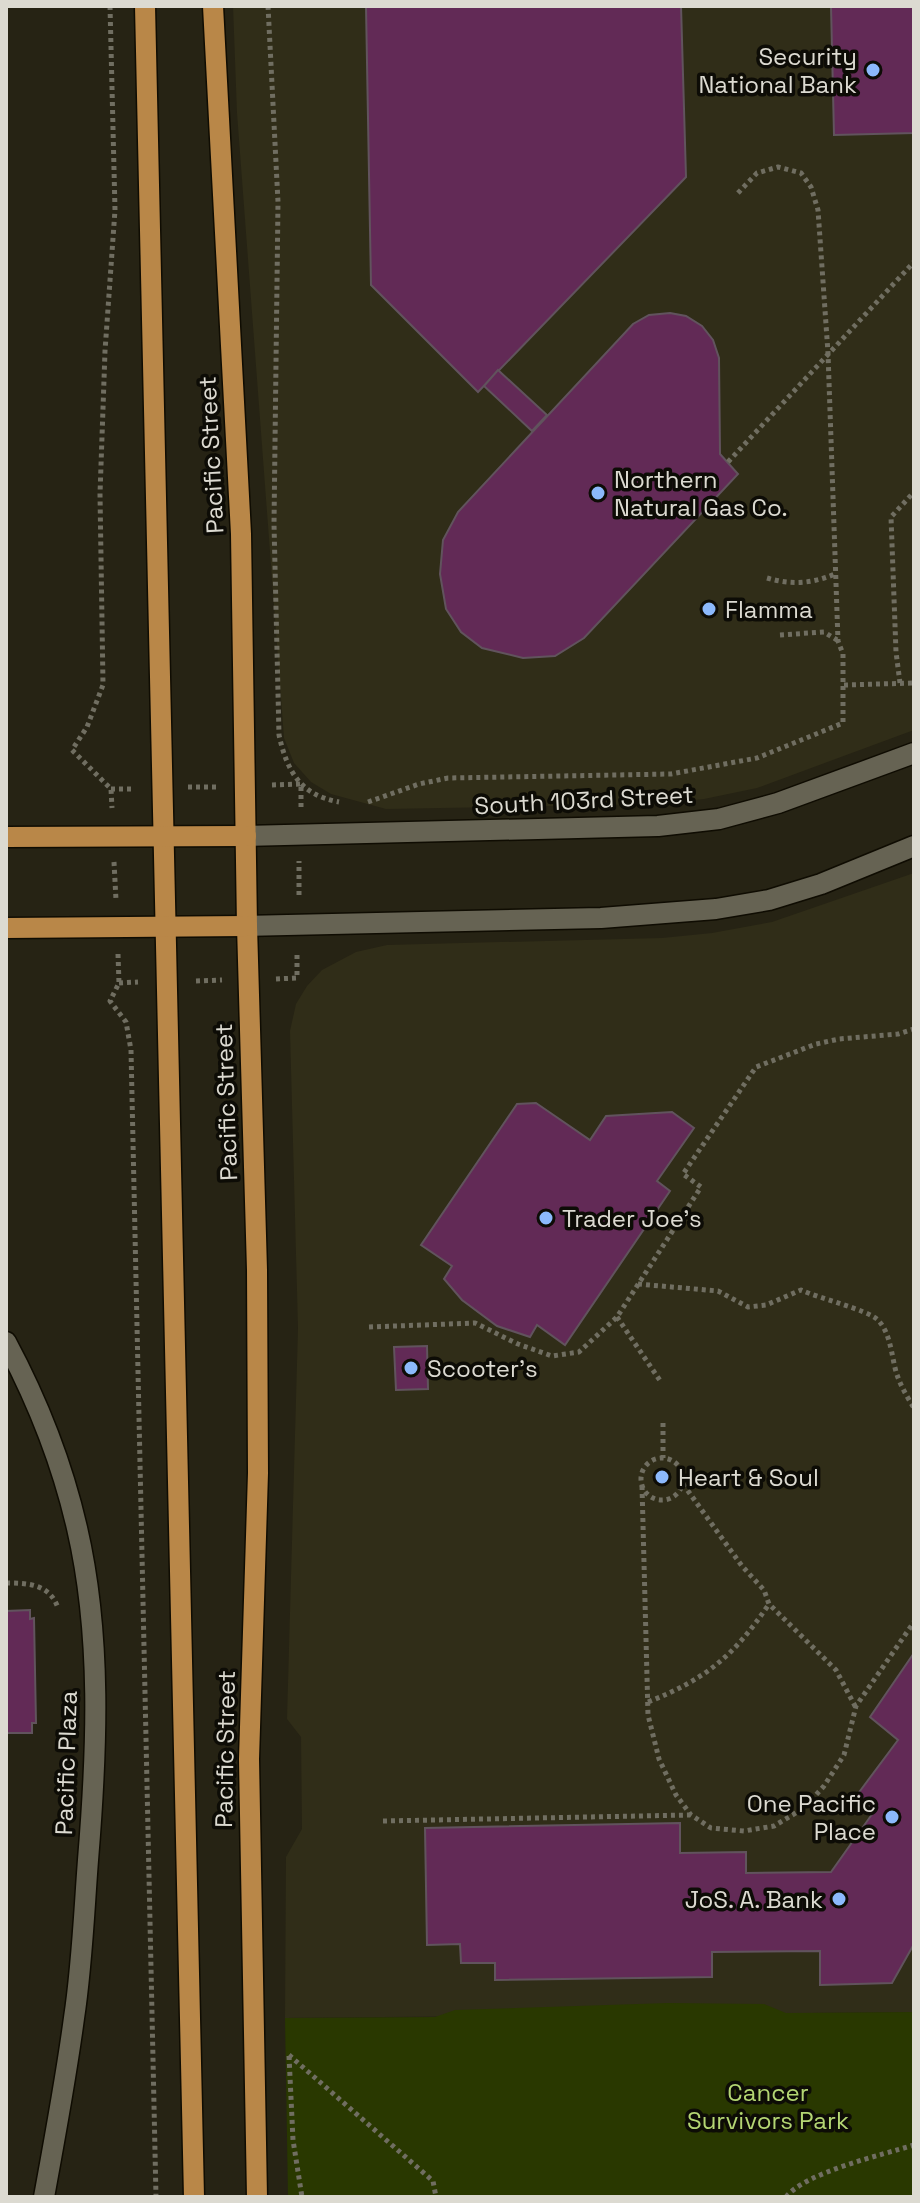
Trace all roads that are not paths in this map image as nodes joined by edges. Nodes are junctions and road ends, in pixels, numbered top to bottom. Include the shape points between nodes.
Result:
1 (145, 6) edge
2 (213, 6) edge
3 (914, 753) edge
4 (246, 836) junction
5 (6, 837) edge
6 (163, 837) junction
7 (914, 846) edge
8 (247, 926) junction
9 (165, 927) junction
10 (6, 928) edge
11 (6, 1342) edge
12 (44, 2197) edge
13 (194, 2197) edge
14 (257, 2197) edge

1 - 6 main road, Pacific Street
2 - 4 main road, Pacific Street via 241,534
3 - 4 street, South 103rd Street via 719,819 658,826
4 - 6 main road
4 - 8 main road, Pacific Street
5 - 6 main road
6 - 9 main road, Pacific Street
7 - 8 street via 821,884 716,909 601,918
8 - 9 main road
8 - 14 main road, Pacific Street via 257,1270 258,1473 249,1759
9 - 10 main road
9 - 13 main road, Pacific Street
11 - 12 street, Pacific Plaza via 38,1408 77,1526 95,1684 94,1775 78,1990

